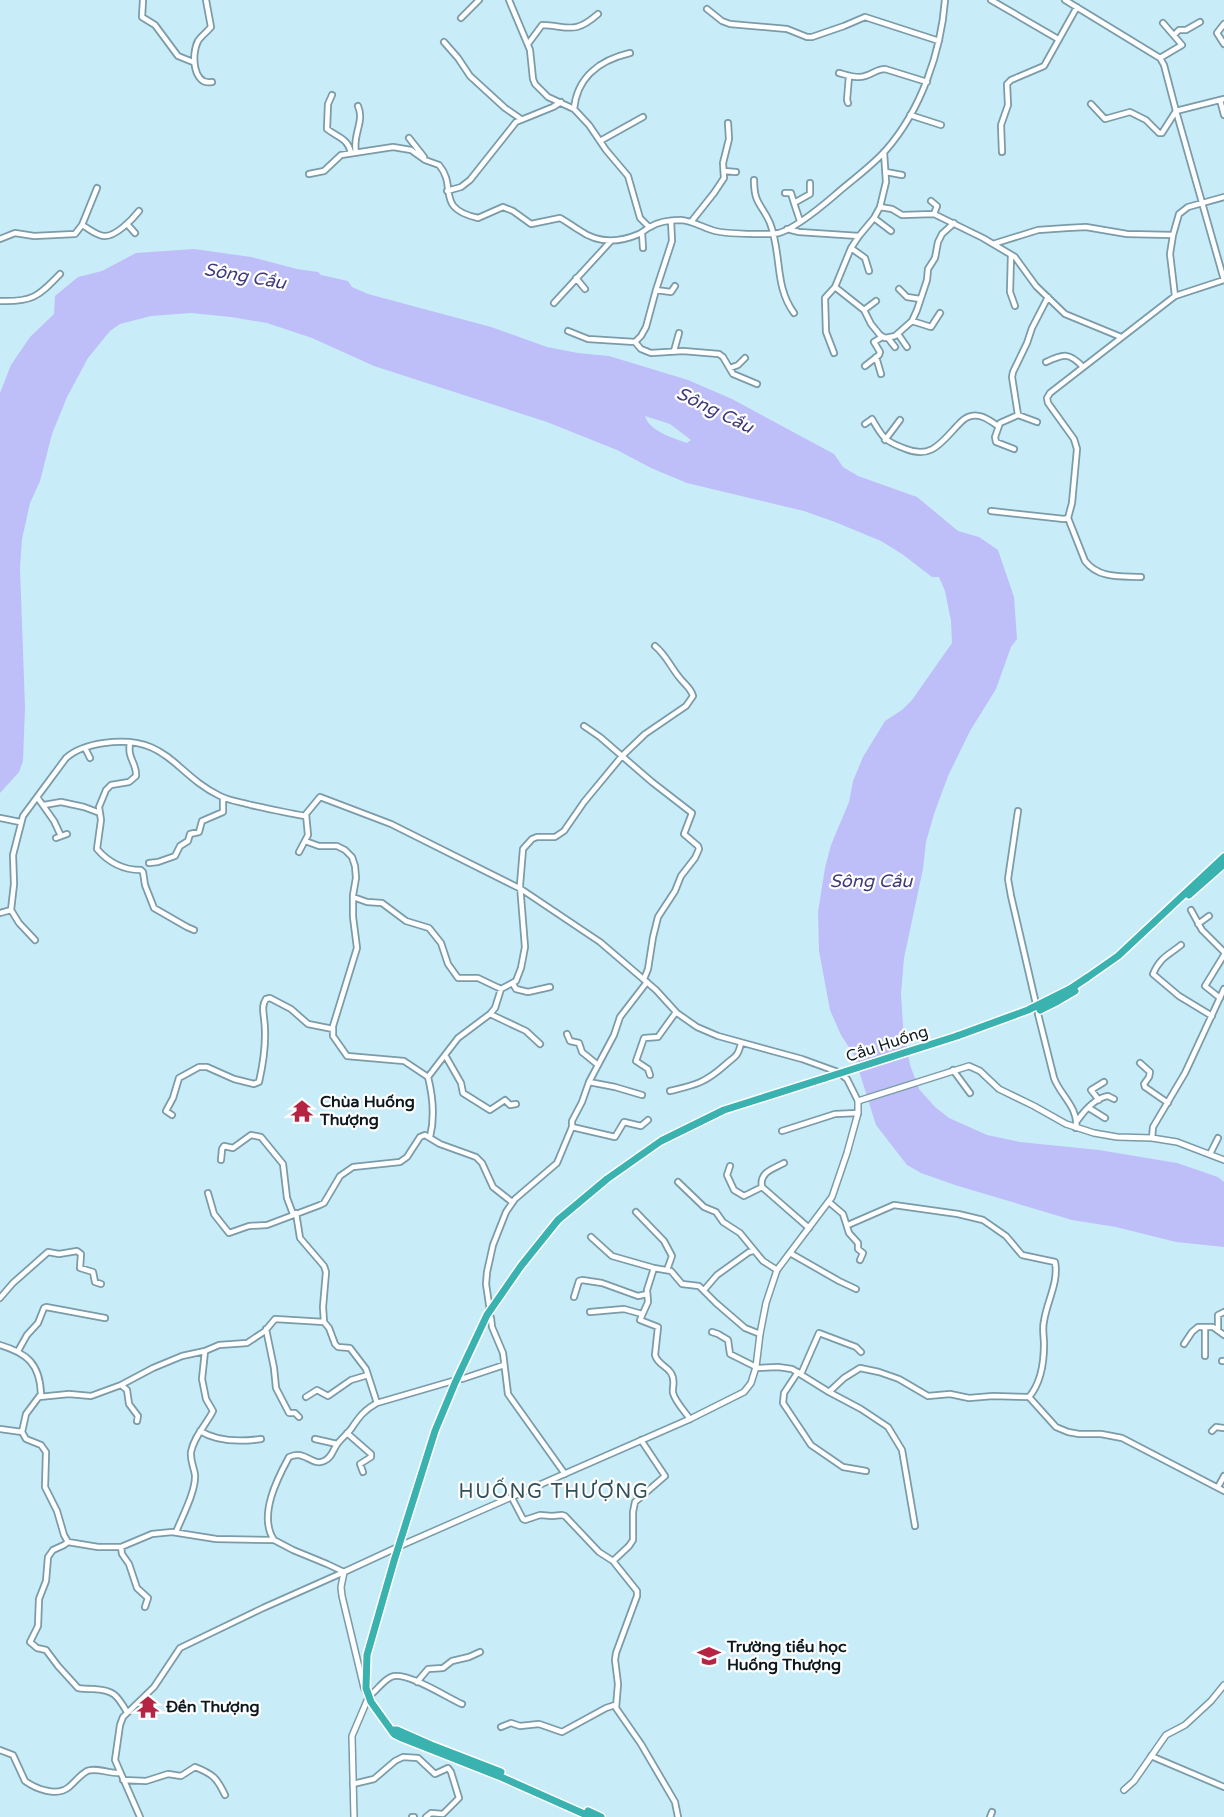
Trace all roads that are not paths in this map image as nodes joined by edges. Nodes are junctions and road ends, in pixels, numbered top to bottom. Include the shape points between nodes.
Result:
1 (142, 0) edge
2 (206, 0) edge
3 (478, 0) edge
4 (509, 0) edge
5 (945, 0) edge
6 (991, 0) edge
7 (1065, 0) edge
8 (1077, 7) junction
9 (707, 9) dead end
10 (598, 14) dead end
11 (461, 18) dead end
12 (1200, 22) dead end
13 (1163, 23) dead end
14 (1224, 24) edge
15 (1174, 35) junction
16 (1058, 39) junction
17 (939, 41) junction
18 (444, 42) dead end
19 (528, 44) junction
20 (1224, 44) edge
21 (630, 53) dead end
22 (1160, 58) junction
23 (193, 62) junction
24 (839, 73) dead end
25 (849, 76) junction
26 (212, 82) dead end
27 (927, 82) junction
28 (332, 95) dead end
29 (1222, 99) edge
30 (561, 102) junction
31 (848, 103) dead end
32 (1091, 104) dead end
33 (358, 106) dead end
34 (573, 109) junction
35 (1176, 111) junction
36 (910, 114) junction
37 (1224, 115) edge
38 (642, 117) dead end
39 (521, 119) junction
40 (728, 123) dead end
41 (941, 125) dead end
42 (409, 138) dead end
43 (600, 141) junction
44 (354, 152) junction
45 (884, 152) junction
46 (1002, 152) dead end
47 (425, 160) junction
48 (724, 171) junction
49 (736, 172) dead end
50 (885, 172) junction
51 (309, 174) dead end
52 (902, 175) dead end
53 (754, 180) dead end
54 (810, 183) dead end
55 (97, 188) dead end
56 (447, 191) junction
57 (785, 193) dead end
58 (1224, 196) edge
59 (931, 201) dead end
60 (1202, 202) junction
61 (794, 203) junction
62 (880, 207) junction
63 (139, 212) dead end
64 (934, 214) junction
65 (874, 218) junction
66 (671, 221) junction
67 (800, 221) junction
68 (692, 222) junction
69 (954, 223) junction
70 (128, 224) junction
71 (82, 225) junction
72 (649, 227) junction
73 (787, 230) junction
74 (891, 231) dead end
75 (135, 233) dead end
76 (642, 233) junction
77 (773, 234) junction
78 (1173, 235) junction
79 (859, 236) junction
80 (0, 238) edge
81 (610, 242) junction
82 (993, 244) junction
83 (643, 248) dead end
84 (851, 248) junction
85 (1011, 255) junction
86 (869, 271) dead end
87 (60, 274) dead end
88 (576, 278) junction
89 (1224, 280) edge
90 (675, 286) dead end
91 (835, 287) junction
92 (585, 289) dead end
93 (899, 289) dead end
94 (656, 290) junction
95 (1175, 296) junction
96 (1048, 297) junction
97 (920, 299) junction
98 (0, 301) edge
99 (876, 302) dead end
100 (554, 303) dead end
101 (1015, 306) dead end
102 (864, 310) junction
103 (794, 313) dead end
104 (940, 313) dead end
105 (912, 321) junction
106 (568, 331) dead end
107 (679, 333) dead end
108 (898, 334) junction
109 (882, 337) junction
110 (1121, 337) junction
111 (888, 338) junction
112 (635, 342) junction
113 (895, 347) dead end
114 (907, 347) dead end
115 (674, 351) junction
116 (834, 353) dead end
117 (876, 357) junction
118 (745, 358) dead end
119 (1046, 362) dead end
120 (866, 366) dead end
121 (1083, 367) junction
122 (730, 368) junction
123 (881, 374) dead end
124 (757, 384) dead end
125 (1018, 415) junction
126 (900, 420) dead end
127 (1037, 422) dead end
128 (864, 424) dead end
129 (998, 426) junction
130 (885, 440) junction
131 (1014, 449) dead end
132 (991, 511) dead end
133 (1068, 518) junction
134 (1141, 577) dead end
135 (655, 646) dead end
136 (584, 726) dead end
137 (130, 742) junction
138 (85, 748) junction
139 (622, 756) junction
140 (90, 758) dead end
141 (37, 796) junction
142 (223, 798) junction
143 (44, 805) junction
144 (1018, 811) dead end
145 (100, 813) junction
146 (305, 816) junction
147 (0, 818) edge
148 (20, 822) junction
149 (67, 834) dead end
150 (305, 841) junction
151 (299, 852) dead end
152 (1224, 857) edge
153 (149, 863) dead end
154 (1224, 864) edge
155 (521, 889) junction
156 (353, 897) junction
157 (11, 910) junction
158 (1191, 910) dead end
159 (0, 913) edge
160 (1209, 916) dead end
161 (1198, 924) junction
162 (194, 930) dead end
163 (35, 939) dead end
164 (1181, 945) dead end
165 (1224, 954) edge
166 (646, 981) junction
167 (513, 984) junction
168 (550, 987) dead end
169 (501, 989) junction
170 (1224, 989) edge
171 (1222, 997) edge
172 (1036, 1004) dead end
173 (676, 1012) junction
174 (490, 1014) junction
175 (1038, 1014) dead end
176 (1212, 1016) junction
177 (333, 1029) junction
178 (567, 1034) dead end
179 (958, 1038) junction
180 (741, 1043) junction
181 (540, 1044) dead end
182 (445, 1055) junction
183 (1140, 1063) dead end
184 (598, 1065) junction
185 (953, 1071) junction
186 (650, 1075) dead end
187 (428, 1077) junction
188 (589, 1082) junction
189 (1104, 1082) dead end
190 (670, 1091) dead end
191 (970, 1093) dead end
192 (642, 1095) dead end
193 (1098, 1100) junction
194 (1114, 1100) dead end
195 (860, 1101) junction
196 (1168, 1103) junction
197 (516, 1104) dead end
198 (1089, 1108) junction
199 (858, 1113) junction
200 (172, 1115) dead end
201 (1105, 1118) dead end
202 (648, 1120) dead end
203 (1077, 1125) junction
204 (572, 1127) junction
205 (783, 1131) dead end
206 (430, 1137) junction
207 (1152, 1138) junction
208 (1218, 1138) dead end
209 (1210, 1154) junction
210 (221, 1160) dead end
211 (1224, 1160) edge
212 (784, 1163) dead end
213 (730, 1166) dead end
214 (678, 1182) dead end
215 (762, 1187) junction
216 (208, 1192) dead end
217 (512, 1202) junction
218 (829, 1202) junction
219 (636, 1212) dead end
220 (294, 1214) junction
221 (848, 1225) junction
222 (809, 1228) junction
223 (591, 1237) dead end
224 (753, 1251) junction
225 (790, 1253) junction
226 (860, 1260) dead end
227 (654, 1268) junction
228 (667, 1270) junction
229 (777, 1270) junction
230 (101, 1284) dead end
231 (856, 1289) dead end
232 (704, 1290) junction
233 (647, 1294) junction
234 (574, 1297) dead end
235 (0, 1298) edge
236 (590, 1312) dead end
237 (1224, 1312) edge
238 (490, 1314) junction
239 (642, 1314) junction
240 (105, 1318) dead end
241 (324, 1322) junction
242 (1205, 1327) junction
243 (266, 1329) junction
244 (1218, 1330) junction
245 (712, 1332) dead end
246 (760, 1334) junction
247 (1224, 1335) edge
248 (1184, 1344) dead end
249 (0, 1345) edge
250 (205, 1351) junction
251 (18, 1352) junction
252 (861, 1352) dead end
253 (1205, 1356) dead end
254 (504, 1365) junction
255 (756, 1367) junction
256 (800, 1373) junction
257 (368, 1375) junction
258 (459, 1380) junction
259 (121, 1385) junction
260 (830, 1392) junction
261 (39, 1397) junction
262 (306, 1397) dead end
263 (1029, 1397) junction
264 (377, 1403) junction
265 (299, 1417) dead end
266 (690, 1419) junction
267 (137, 1421) dead end
268 (1224, 1428) edge
269 (0, 1429) edge
270 (200, 1431) junction
271 (1212, 1431) dead end
272 (22, 1432) junction
273 (347, 1433) junction
274 (261, 1439) dead end
275 (315, 1439) dead end
276 (641, 1440) junction
277 (337, 1444) junction
278 (866, 1471) dead end
279 (363, 1472) dead end
280 (565, 1474) junction
281 (1224, 1476) edge
282 (1218, 1487) junction
283 (1224, 1491) edge
284 (512, 1498) junction
285 (915, 1526) dead end
286 (176, 1532) junction
287 (274, 1540) junction
288 (68, 1542) junction
289 (400, 1546) junction
290 (121, 1547) junction
291 (613, 1561) junction
292 (344, 1572) junction
293 (145, 1607) dead end
294 (480, 1652) dead end
295 (417, 1682) junction
296 (1224, 1684) edge
297 (369, 1696) junction
298 (462, 1704) dead end
299 (615, 1705) junction
300 (127, 1712) junction
301 (501, 1727) dead end
302 (392, 1731) junction
303 (0, 1750) edge
304 (1151, 1756) junction
305 (120, 1773) junction
306 (123, 1780) junction
307 (353, 1784) junction
308 (1224, 1787) edge
309 (1124, 1790) dead end
310 (225, 1796) dead end
311 (140, 1817) edge
312 (354, 1817) edge
313 (426, 1817) edge
314 (591, 1817) edge
315 (601, 1817) edge
316 (678, 1817) edge

1 - 23 street via 142,17 155,25 178,56
2 - 23 street via 211,27 197,43
3 - 11 street
4 - 19 street
5 - 17 street
6 - 16 street
7 - 8 street
8 - 16 street
8 - 22 street
9 - 17 street via 730,24 787,28 807,37 866,17
10 - 19 street via 573,29 542,25
12 - 15 street
13 - 15 street
14 - 20 street via 1217,33
15 - 22 street via 1182,45
16 - 46 street via 1044,66 1007,84
17 - 27 street
18 - 39 street via 467,73
19 - 30 street via 535,84 548,97
21 - 34 street via 604,62 587,75
22 - 35 street
23 - 26 street via 202,81
24 - 25 street
25 - 27 street via 865,76 881,68
25 - 31 street
27 - 36 street
28 - 44 street via 327,129 345,140
29 - 35 street
29 - 37 street
30 - 34 street
30 - 39 street
32 - 35 street via 1105,119 1130,112 1159,133
33 - 44 street via 361,117
34 - 43 street
35 - 60 street
36 - 41 street
36 - 45 street
38 - 43 street
39 - 56 street via 470,180
40 - 48 street
42 - 47 street
43 - 72 street via 628,176 640,218
44 - 47 street via 399,147
44 - 51 street via 338,156 324,171
45 - 50 street
45 - 67 street
47 - 56 street via 442,168
48 - 49 street
48 - 68 street via 721,183
50 - 52 street
50 - 62 street
53 - 77 street via 757,203
54 - 61 street via 810,194
55 - 71 street
56 - 81 street via 454,207 473,217 481,218 503,207 531,224 560,218 581,232
57 - 61 street via 791,193
58 - 60 street
59 - 64 street via 937,206
60 - 78 street via 1179,214
60 - 89 street
61 - 67 street
62 - 64 street via 902,215
62 - 65 street
63 - 70 street
64 - 69 street
65 - 74 street
65 - 79 street
66 - 68 street
66 - 72 street
66 - 94 street via 672,241
67 - 73 street
68 - 77 street via 723,232
69 - 82 street
69 - 97 street via 938,242
70 - 71 street via 104,236
70 - 75 street
71 - 80 street via 73,235 15,233
72 - 76 street
73 - 77 street
73 - 79 street
76 - 81 street
76 - 83 street
77 - 103 street via 782,290
78 - 82 street via 1137,235 1086,227 1038,230
78 - 95 street via 1170,261
79 - 84 street
81 - 88 street
82 - 85 street
84 - 86 street via 865,258
84 - 91 street
85 - 96 street
85 - 101 street via 1010,292
87 - 98 street via 31,298
88 - 92 street
88 - 100 street
89 - 95 street
90 - 94 street via 669,293
91 - 102 street
91 - 116 street via 825,301 826,332
93 - 97 street via 907,297
94 - 112 street via 646,327
95 - 110 street
96 - 110 street via 1065,314
96 - 125 street via 1013,372
97 - 105 street
99 - 102 street
102 - 109 street
104 - 105 street via 932,327
105 - 108 street
106 - 112 street via 588,339
107 - 115 street
108 - 111 street
108 - 114 street
109 - 111 street
109 - 117 street via 874,342 880,352
110 - 121 street
111 - 113 street
112 - 115 street via 651,353
115 - 122 street via 719,354
117 - 120 street
117 - 123 street
118 - 122 street
119 - 121 street via 1064,355 1075,358
121 - 133 street via 1047,398 1077,449
122 - 124 street via 738,377
125 - 127 street
125 - 129 street
126 - 130 street
128 - 130 street via 873,420
129 - 130 street via 979,416 968,417 936,447 921,453
129 - 131 street via 996,442
132 - 133 street
133 - 134 street via 1090,567 1108,575
135 - 139 street via 693,696 686,706
136 - 139 street
137 - 138 street
137 - 142 street via 158,749
137 - 145 street via 136,776 126,783 109,786
138 - 140 street
138 - 141 street via 66,758
139 - 155 street via 564,831 555,837 537,837 525,845 521,854
139 - 166 street via 692,813 684,834 699,849 658,917
141 - 143 street
141 - 148 street
142 - 146 street
142 - 153 street via 223,812 202,821 199,832 190,834 175,856
143 - 145 street via 61,802
143 - 149 street via 58,837
144 - 172 street via 1008,879
145 - 162 street via 98,850 111,863 141,870 154,908
146 - 150 street
146 - 155 street via 322,796 391,824
147 - 148 street
148 - 157 street via 13,855
150 - 151 street
150 - 156 street via 337,846 349,853 356,874
152 - 179 highway via 1118,956 1088,977 1028,1010
154 - 179 highway via 1121,959 1078,989 1034,1012
155 - 166 street via 585,931
155 - 167 street via 525,947
156 - 169 street via 382,903 406,921 426,927 442,945 455,975 482,980
156 - 177 street via 357,948
157 - 159 street
157 - 163 street
158 - 161 street
160 - 161 street
161 - 165 street
164 - 176 street via 1165,955 1153,974
165 - 171 street via 1205,986
166 - 173 street
166 - 184 street via 620,1017
167 - 168 street via 528,992
167 - 169 street
169 - 174 street
170 - 171 street
171 - 176 street
173 - 180 street via 697,1027
173 - 186 street via 658,1037 644,1038 636,1061
174 - 181 street via 526,1031
174 - 182 street via 458,1038
175 - 203 street via 1054,1078 1076,1114
176 - 196 street
177 - 187 street via 333,1036 347,1056 404,1061
177 - 200 street via 308,1024 291,1009 266,999 264,1060 259,1082 234,1079 199,1066 179,1078 166,1111
178 - 184 street
179 - 238 highway, Cầu Huống, bridge via 724,1110 661,1141 558,1220
180 - 190 street via 737,1057 708,1080
180 - 195 street via 838,1072
182 - 187 street
182 - 197 street via 465,1095 490,1110 506,1100 510,1105
183 - 196 street via 1150,1072 1145,1087
184 - 188 street
185 - 191 street
185 - 195 street
185 - 203 street via 973,1067 999,1089 1056,1119
187 - 206 street via 433,1122
188 - 192 street
188 - 204 street
189 - 193 street via 1091,1090
193 - 194 street via 1106,1095
193 - 198 street
195 - 199 street
196 - 207 street via 1153,1127
198 - 201 street
198 - 203 street
199 - 205 street via 821,1117
199 - 218 street
202 - 204 street via 641,1126 624,1122 615,1137
203 - 207 street via 1117,1137
204 - 217 street via 557,1163
206 - 217 street via 476,1156 493,1187
206 - 220 street via 420,1137 400,1162 352,1167 338,1178 324,1203
207 - 209 street
208 - 209 street
209 - 211 street
210 - 220 street via 224,1146 233,1148 251,1135 261,1137 283,1164
212 - 215 street via 764,1175
213 - 215 street via 727,1175 735,1192 746,1195
214 - 224 street via 740,1233
215 - 222 street
216 - 220 street via 214,1214 229,1233
217 - 238 street via 489,1260 486,1284
218 - 221 street via 841,1211
218 - 222 street
219 - 228 street via 664,1240 672,1256
220 - 241 street via 300,1238 326,1272
221 - 226 street via 849,1235 862,1254
221 - 263 street via 894,1205 958,1214 984,1220 1006,1236 1022,1255 1056,1262 1056,1278 1043,1323 1041,1370
222 - 225 street
223 - 227 street via 612,1256
224 - 229 street
224 - 232 street via 717,1275
225 - 229 street
225 - 231 street
227 - 228 street
227 - 233 street
228 - 232 street via 682,1284
229 - 246 street
230 - 235 street via 95,1282 93,1272 80,1268 81,1254 77,1251 48,1252
232 - 246 street via 745,1328
233 - 234 street via 638,1296 582,1280
233 - 239 street
236 - 239 street via 618,1309
237 - 244 street via 1218,1315
238 - 254 street
238 - 258 highway, Cầu Huống
239 - 266 street via 641,1322 658,1328 656,1359 672,1375 674,1394
240 - 251 street via 46,1307
241 - 243 street via 279,1318
241 - 257 street via 334,1344 350,1348
242 - 244 street
242 - 248 street via 1195,1328
242 - 253 street
243 - 250 street via 247,1344 219,1345
243 - 265 street via 276,1388 289,1413
244 - 247 street
245 - 255 street via 728,1340 732,1356
246 - 255 street
249 - 251 street
250 - 259 street via 169,1360
250 - 270 street via 202,1379 213,1411
251 - 261 street via 36,1368
252 - 256 street via 819,1333
254 - 258 street
254 - 280 street via 510,1398
255 - 256 street
255 - 266 street via 744,1392
256 - 260 street
256 - 278 street via 784,1393 783,1403 811,1445 843,1467
257 - 262 street via 351,1380 328,1396 317,1390
257 - 264 street
258 - 264 street
258 - 289 highway, Cầu Huống
259 - 261 street via 91,1396
259 - 267 street via 127,1390
260 - 263 street via 860,1368 899,1379 928,1396
260 - 285 street via 890,1429 902,1450
261 - 272 street via 26,1414
263 - 282 street via 1056,1426 1068,1432 1122,1438
264 - 273 street via 359,1416
266 - 276 street
268 - 271 street
269 - 272 street
270 - 274 street via 216,1439
270 - 286 street via 191,1453 193,1488
272 - 288 street via 46,1452 45,1487
273 - 277 street
273 - 279 street via 372,1454 360,1464
275 - 277 street
276 - 280 street
276 - 291 street via 665,1476 635,1502 633,1540
277 - 287 street via 321,1463 302,1454 289,1456 271,1496 268,1527
280 - 284 street
281 - 282 street
282 - 283 street
284 - 289 street
284 - 291 street via 525,1520 543,1515 565,1516 599,1552
286 - 287 street via 216,1539
286 - 290 street via 152,1534
287 - 292 street
288 - 290 street
288 - 300 street via 48,1557 38,1626 30,1642 46,1650 78,1688 113,1692
289 - 292 street
289 - 297 highway, Cầu Huống via 368,1662
290 - 293 street via 137,1588 148,1598
291 - 299 street via 638,1594 616,1653
292 - 297 street via 342,1596
292 - 300 street via 180,1648 154,1687
294 - 295 street via 443,1668 428,1669
295 - 297 street via 395,1675
295 - 298 street
296 - 304 street via 1185,1725 1166,1735
297 - 302 highway
297 - 307 street via 351,1736
299 - 301 street via 562,1732 539,1724 511,1723
299 - 316 street via 675,1802
300 - 305 street via 120,1725 115,1755
302 - 314 highway via 418,1746
302 - 315 highway via 470,1759
303 - 305 street via 13,1755 28,1783 50,1791 68,1788 89,1770
304 - 308 street
304 - 309 street
305 - 306 street
306 - 310 street via 181,1776 195,1767 214,1776
306 - 311 street
307 - 312 street
307 - 313 street via 374,1779 403,1757 418,1758 435,1774 448,1768 459,1798 441,1815 432,1813

